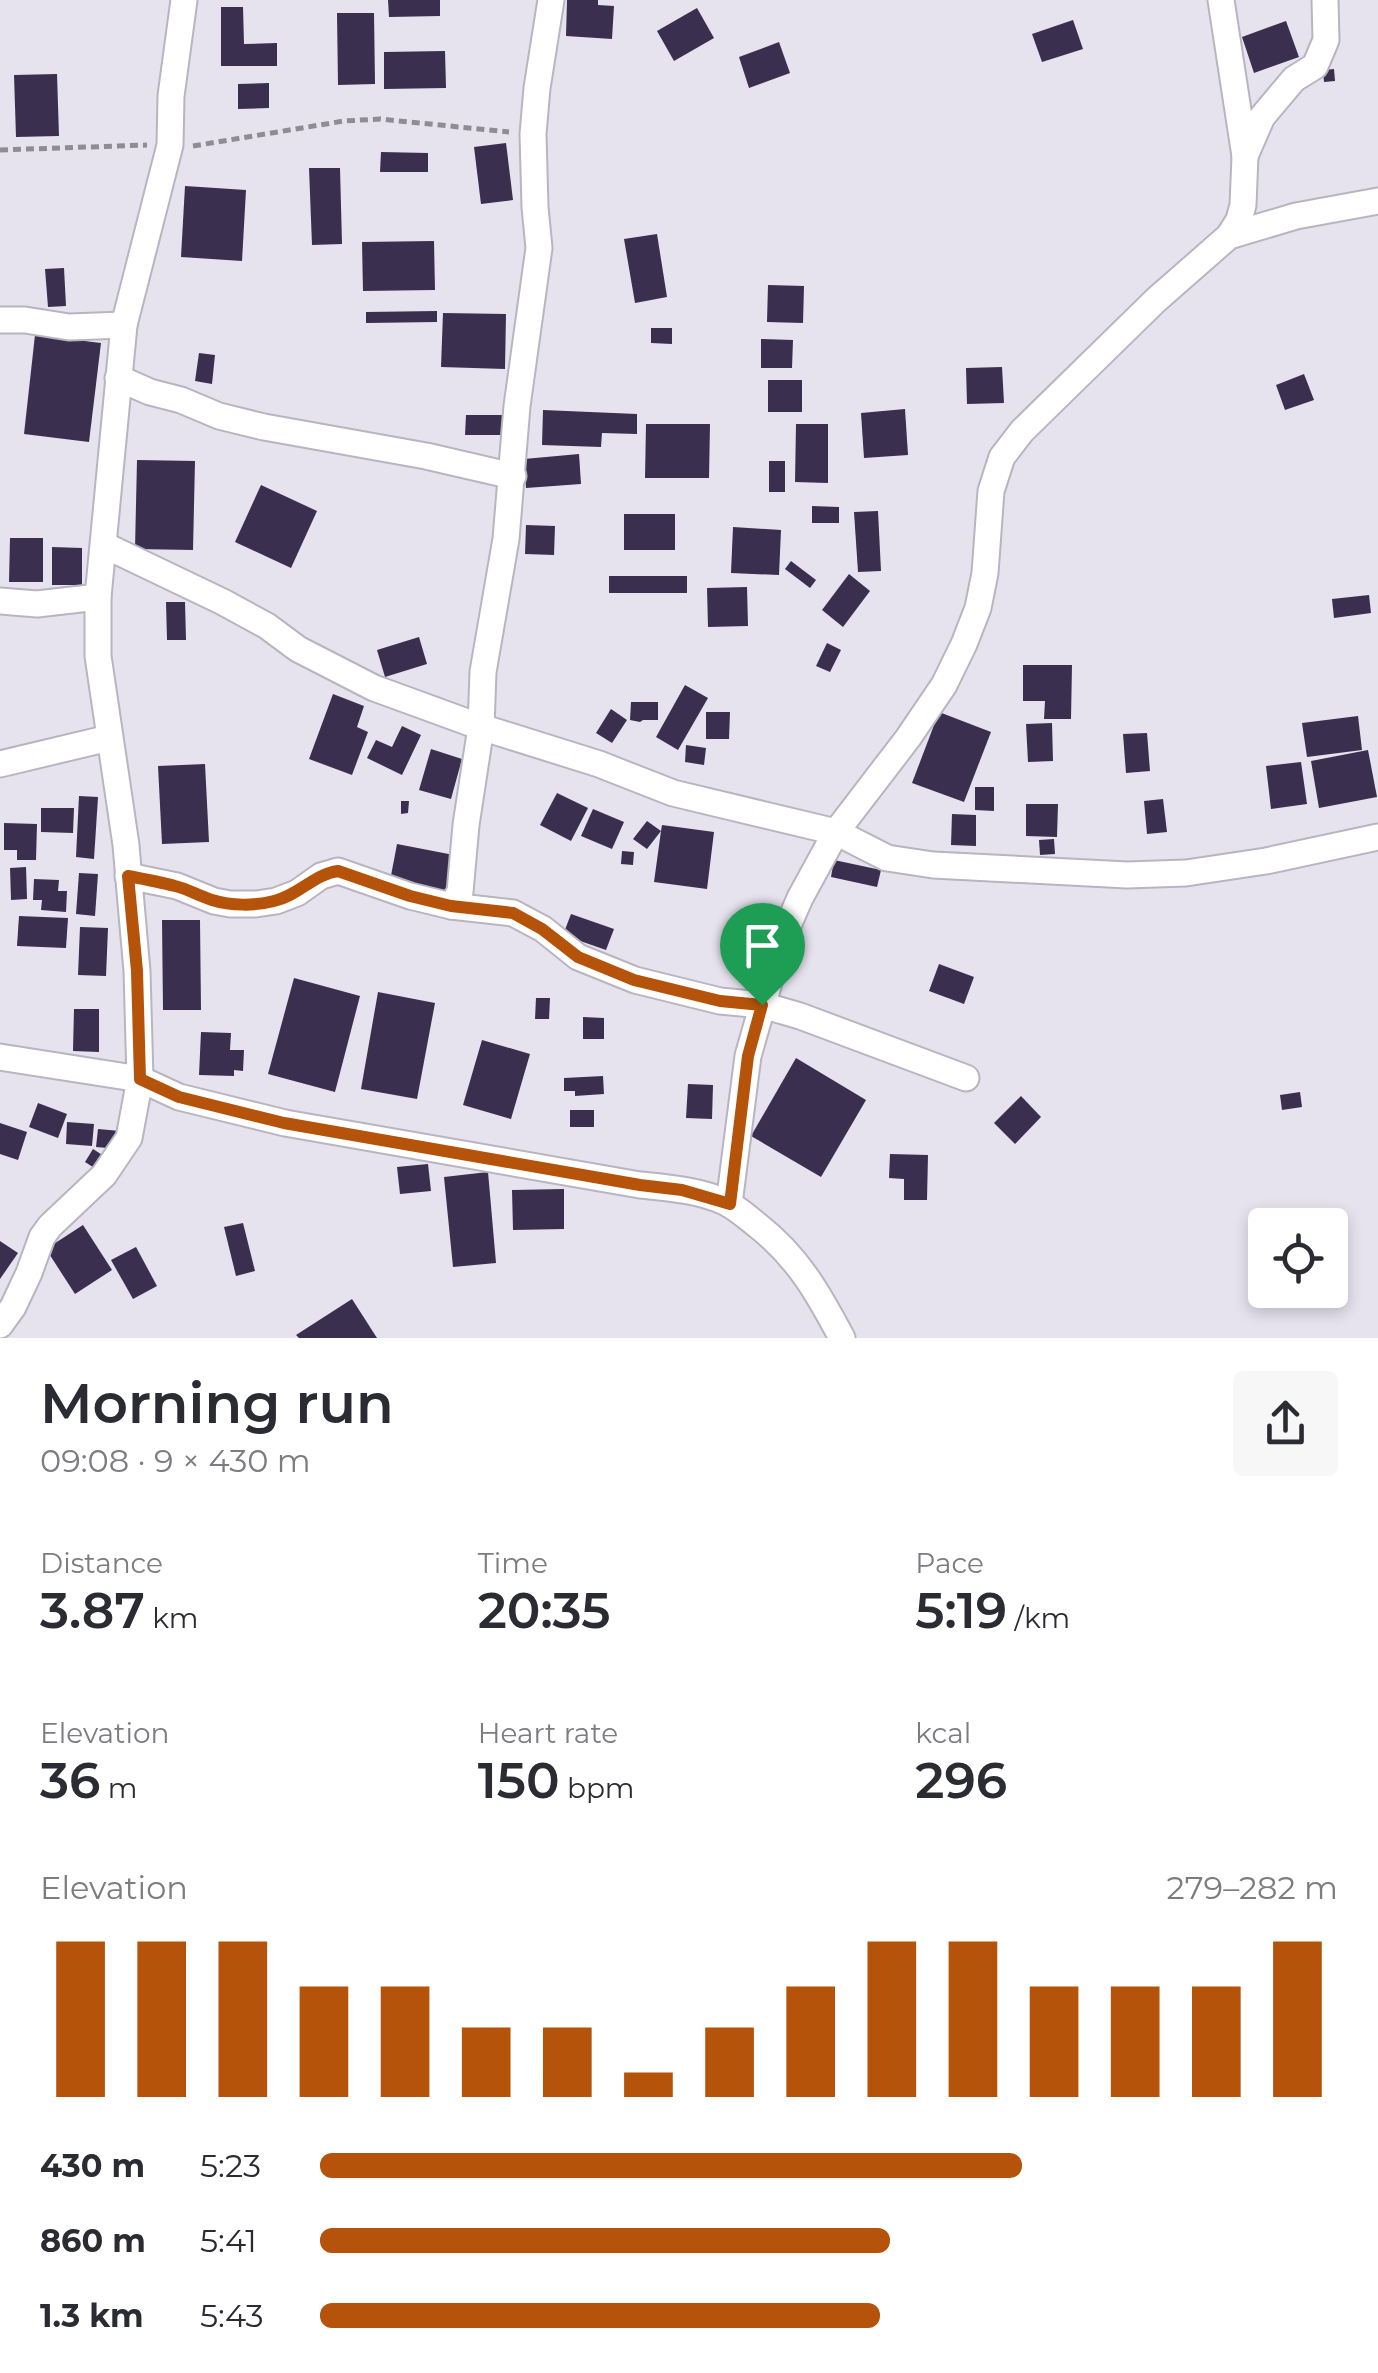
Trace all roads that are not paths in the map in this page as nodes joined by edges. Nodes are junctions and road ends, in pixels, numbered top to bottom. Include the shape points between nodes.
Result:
1 (184, 0) edge
2 (551, 0) edge
3 (1220, 0) edge
4 (1324, 0) edge
5 (1245, 156) junction
6 (1378, 201) edge
7 (1230, 236) junction
8 (0, 320) edge
9 (124, 326) junction
10 (118, 378) junction
11 (512, 476) junction
12 (104, 544) junction
13 (98, 597) junction
14 (0, 601) edge
15 (482, 727) junction
16 (109, 738) junction
17 (0, 764) edge
18 (836, 832) junction
19 (1378, 837) edge
20 (128, 876) junction
21 (451, 906) junction
22 (762, 1005) junction
23 (0, 1057) edge
24 (966, 1078) dead end
25 (140, 1079) junction
26 (730, 1204) junction
27 (0, 1325) edge
28 (842, 1338) edge

1 - 9 street via 170,144
2 - 11 street via 536,88 539,248
3 - 5 street
4 - 5 street via 1326,40 1315,66 1294,78 1262,117
5 - 7 street via 1243,204
6 - 7 street
7 - 18 street via 1156,300 1002,458 991,492 978,608 964,644 908,738
8 - 9 street
9 - 10 street
10 - 11 street via 219,416
10 - 12 street
11 - 15 street via 483,672
12 - 13 street
12 - 15 street via 374,688
13 - 14 street
13 - 16 street
15 - 18 street via 673,793
15 - 21 street via 460,892
16 - 17 street
16 - 20 street
18 - 19 street via 887,858 932,865 1126,874 1250,864
18 - 22 street via 780,944
20 - 21 street via 214,901 256,904 338,871
20 - 25 street
21 - 22 street via 513,913 578,957 634,980
22 - 24 street
22 - 26 street via 748,1056
23 - 25 street
25 - 26 street via 179,1097 284,1123 682,1190
25 - 27 street via 129,1138 104,1175 50,1226
26 - 28 street via 780,1243

